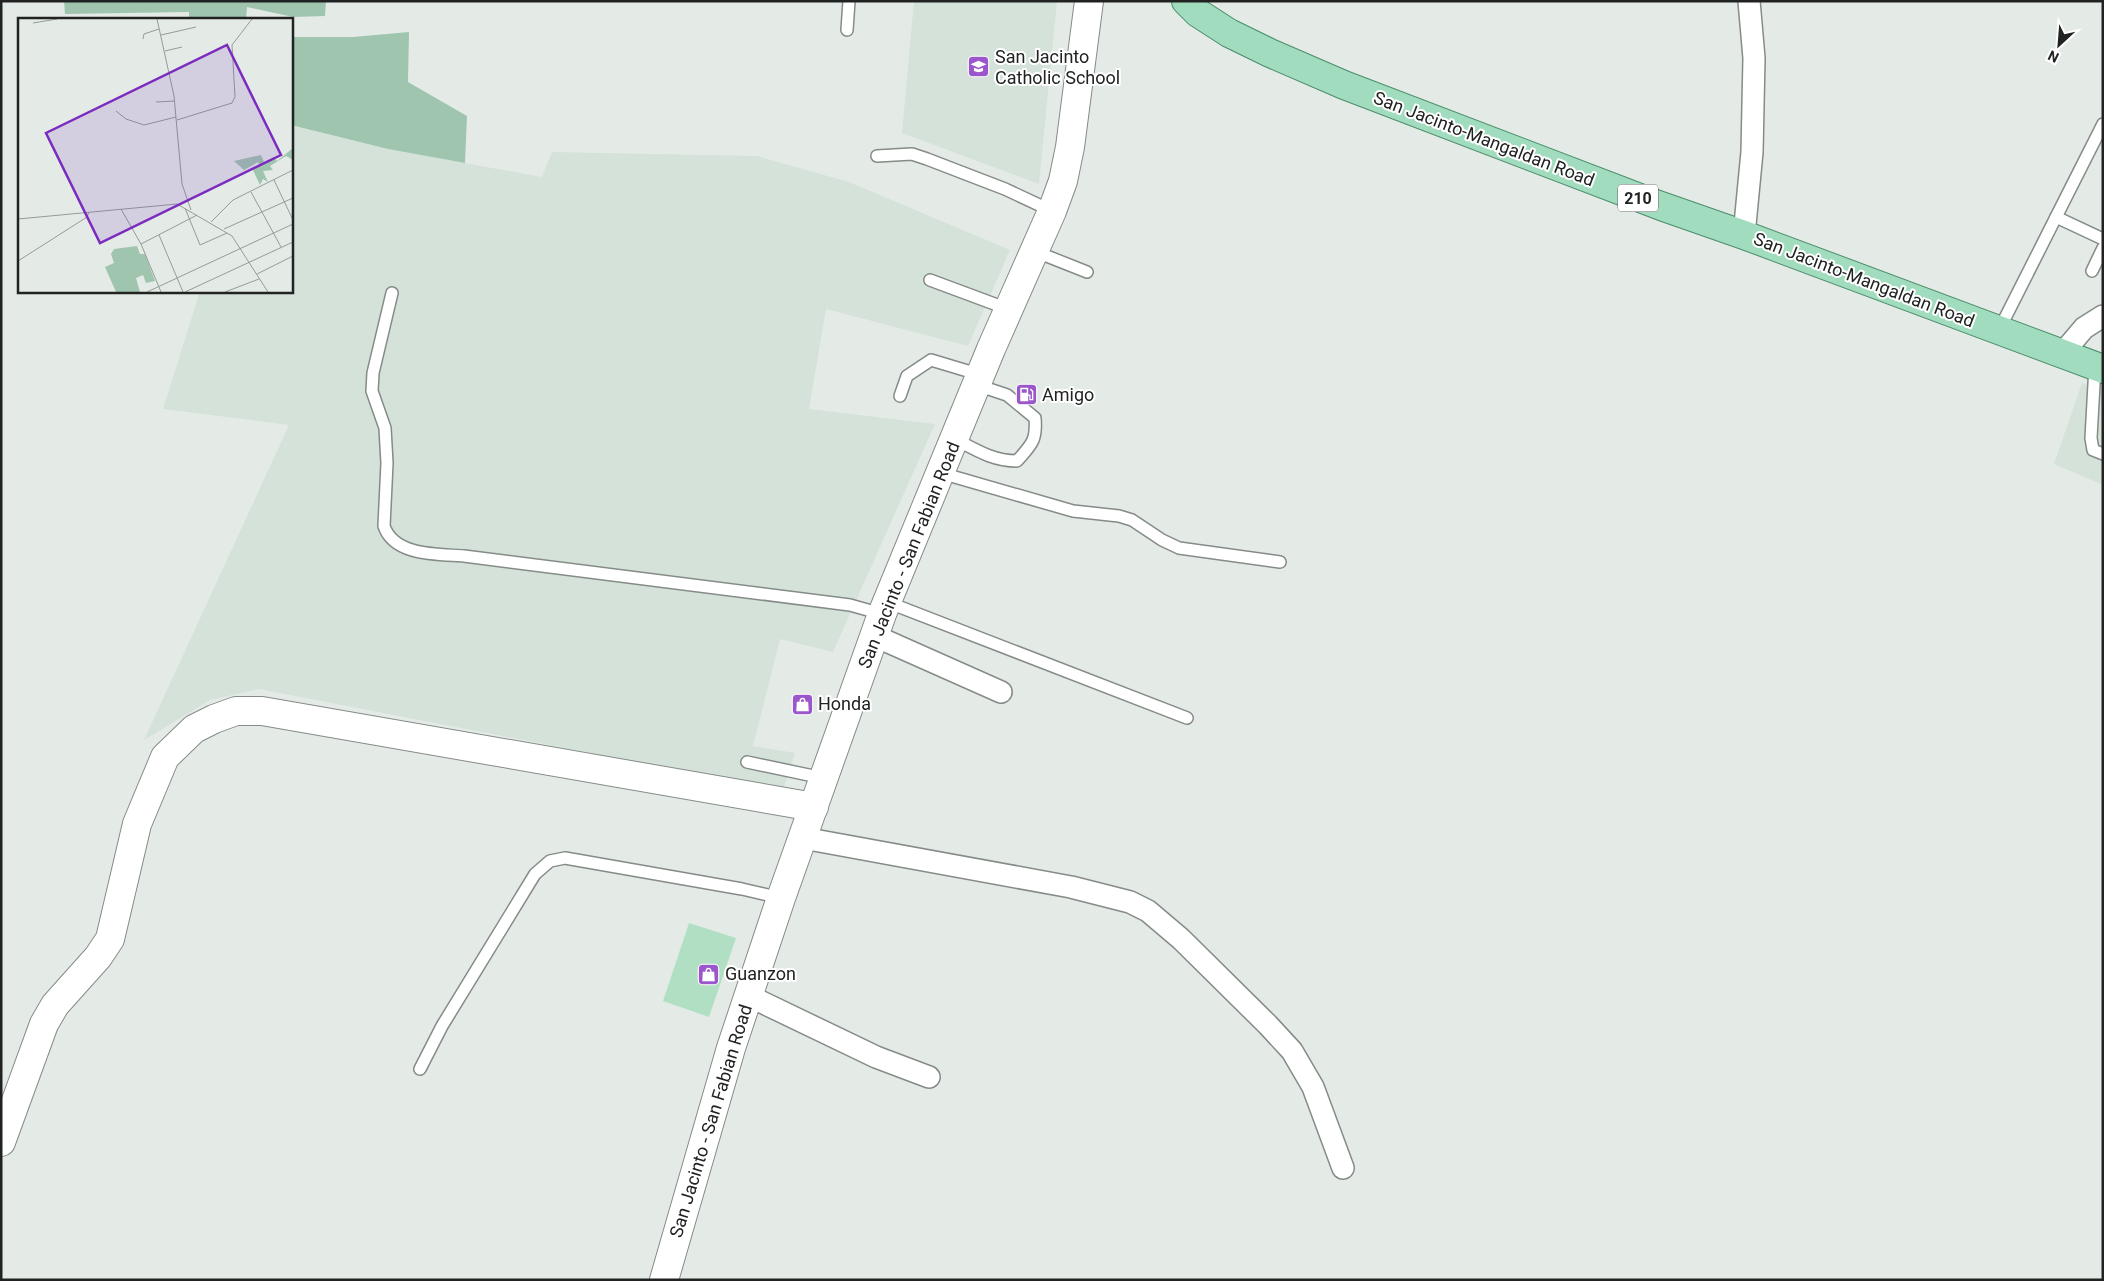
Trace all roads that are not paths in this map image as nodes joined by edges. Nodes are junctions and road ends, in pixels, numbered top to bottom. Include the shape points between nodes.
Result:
1 (849, 1) edge
2 (1089, 1) edge
3 (1186, 1) edge
4 (1749, 1) edge
5 (847, 30) dead end
6 (2103, 124) edge
7 (877, 156) dead end
8 (1052, 211) junction
9 (2056, 217) junction
10 (1744, 235) junction
11 (2103, 238) edge
12 (2103, 248) edge
13 (1034, 251) junction
14 (2092, 271) dead end
15 (1087, 272) dead end
16 (930, 280) dead end
17 (392, 293) dead end
18 (1006, 316) junction
19 (2103, 316) edge
20 (1999, 330) junction
21 (2062, 354) junction
22 (2099, 368) edge
23 (979, 380) junction
24 (900, 396) dead end
25 (955, 440) junction
26 (2103, 454) edge
27 (941, 474) junction
28 (1280, 562) dead end
29 (881, 617) junction
30 (1001, 692) dead end
31 (1187, 718) dead end
32 (746, 762) dead end
33 (824, 778) junction
34 (814, 807) junction
35 (803, 838) junction
36 (782, 898) junction
37 (749, 996) junction
38 (420, 1069) dead end
39 (929, 1077) dead end
40 (1, 1142) edge
41 (1343, 1168) dead end
42 (664, 1280) edge

1 - 5 lane
2 - 8 main road, San Jacinto - San Fabian Road via 1070,147
3 - 10 main road, San Jacinto-Mangaldan Road / 210 via 1229,34 1268,44 1460,130
4 - 10 street via 1754,58 1752,152
6 - 9 lane
7 - 8 lane via 912,154 988,181
8 - 13 main road, San Jacinto - San Fabian Road
9 - 11 lane
9 - 20 lane
10 - 20 main road, San Jacinto-Mangaldan Road / 210
12 - 14 lane
13 - 15 lane
13 - 18 main road, San Jacinto - San Fabian Road
16 - 18 lane
17 - 29 lane via 372,373 372,391 385,428 384,526 394,542 424,553 850,605
18 - 23 main road, San Jacinto - San Fabian Road
19 - 21 street via 2084,328
20 - 21 main road, San Jacinto-Mangaldan Road / 210
21 - 22 main road, San Jacinto-Mangaldan Road / 210
22 - 26 lane via 2091,438 2092,450
23 - 24 lane via 931,360 907,376
23 - 25 main road, San Jacinto - San Fabian Road
23 - 25 lane via 1007,395 1035,418 1034,442 1017,461 1002,461
25 - 27 main road, San Jacinto - San Fabian Road
27 - 28 lane via 1073,511 1120,516 1179,548
27 - 29 main road, San Jacinto - San Fabian Road
29 - 30 street
29 - 31 lane
29 - 33 main road, San Jacinto - San Fabian Road
32 - 33 lane
33 - 34 main road, San Jacinto - San Fabian Road
34 - 35 main road, San Jacinto - San Fabian Road
34 - 40 main road via 262,712 236,711 214,718 194,730 165,757 137,824 110,939 54,1005
35 - 36 main road, San Jacinto - San Fabian Road
35 - 41 street via 1071,887 1130,902 1148,911 1166,924 1292,1051 1314,1087
36 - 37 main road, San Jacinto - San Fabian Road
36 - 38 lane via 565,858 550,861 535,874 442,1026
37 - 39 street via 876,1057
37 - 42 main road, San Jacinto - San Fabian Road

